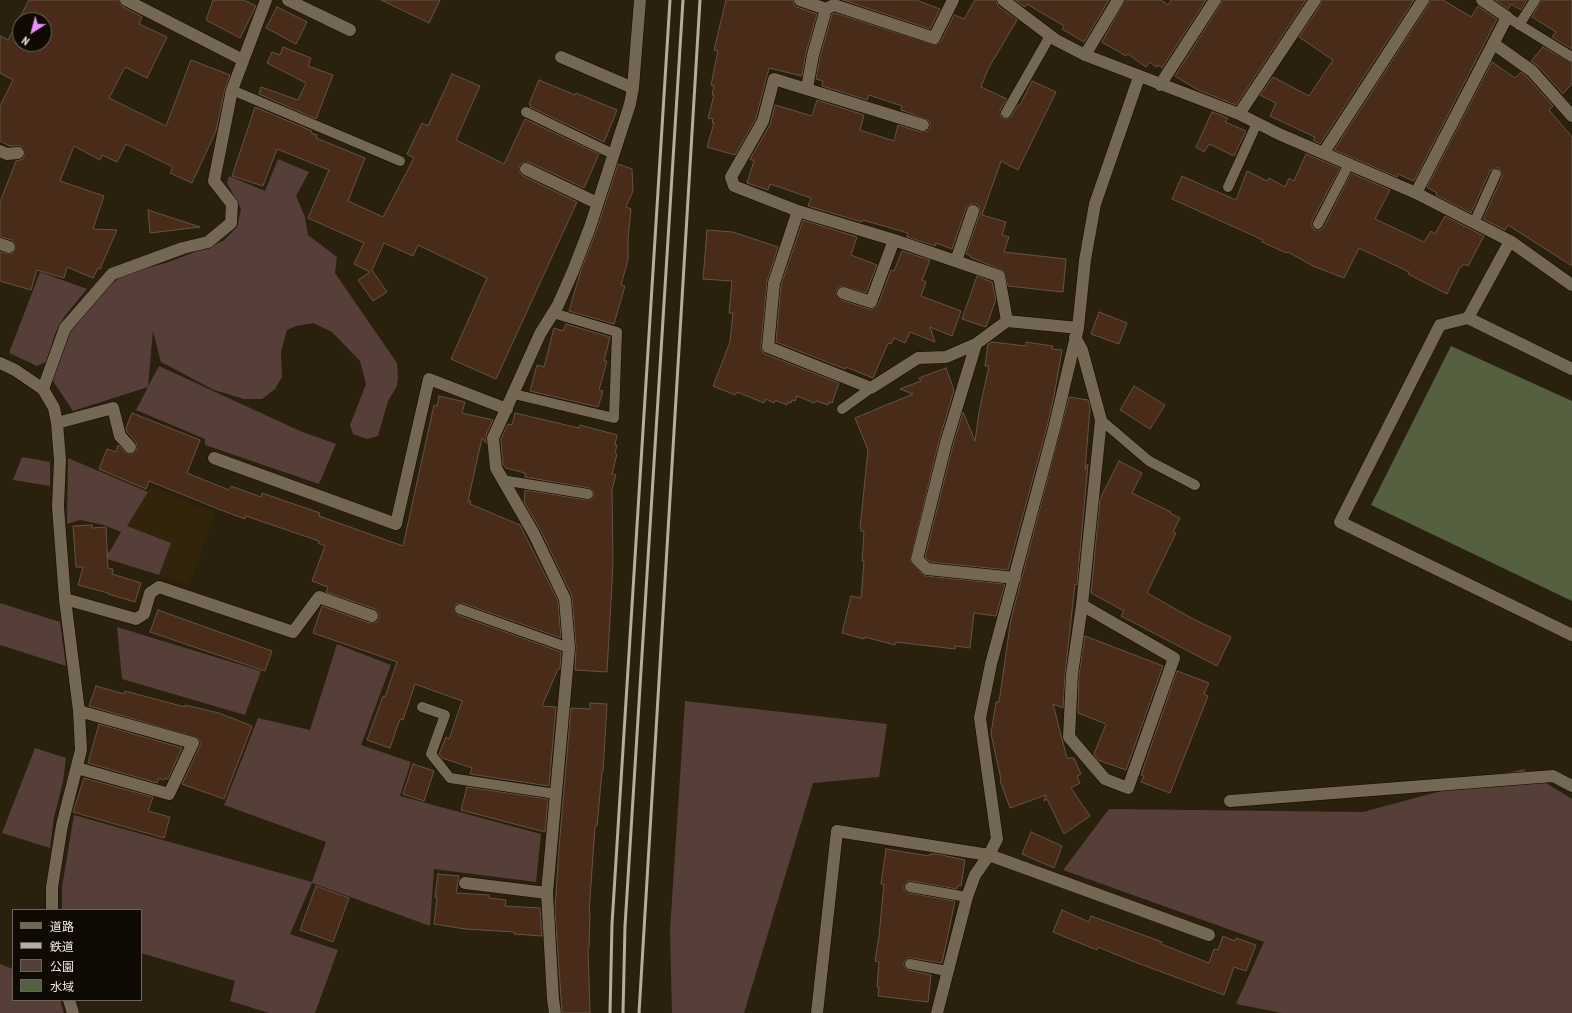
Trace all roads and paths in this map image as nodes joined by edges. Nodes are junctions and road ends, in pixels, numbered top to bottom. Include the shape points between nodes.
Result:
1 (126, 0) edge
2 (266, 0) edge
3 (288, 0) edge
4 (640, 0) edge
5 (800, 0) edge
6 (953, 0) edge
7 (1002, 0) edge
8 (1118, 0) edge
9 (1215, 0) edge
10 (1315, 0) edge
11 (1423, 0) edge
12 (1482, 0) edge
13 (1535, 0) edge
14 (826, 9) junction
15 (1507, 17) junction
16 (1519, 25) junction
17 (350, 30) dead end
18 (1050, 36) junction
19 (1494, 44) junction
20 (1085, 55) junction
21 (561, 56) dead end
22 (1572, 57) edge
23 (243, 60) junction
24 (1140, 77) junction
25 (1160, 85) junction
26 (633, 88) junction
27 (807, 88) junction
28 (232, 90) junction
29 (526, 112) dead end
30 (1006, 113) dead end
31 (1239, 114) junction
32 (1572, 116) edge
33 (1257, 123) junction
34 (924, 125) dead end
35 (0, 151) edge
36 (1324, 152) junction
37 (18, 153) dead end
38 (613, 154) junction
39 (400, 161) dead end
40 (1349, 164) junction
41 (526, 170) dead end
42 (1496, 174) dead end
43 (1228, 187) dead end
44 (1416, 194) junction
45 (598, 203) junction
46 (798, 211) junction
47 (973, 211) dead end
48 (1474, 223) junction
49 (1318, 224) dead end
50 (894, 240) junction
51 (1510, 241) junction
52 (956, 261) junction
53 (1572, 285) edge
54 (843, 293) dead end
55 (553, 314) junction
56 (1468, 318) junction
57 (1007, 321) junction
58 (1076, 333) junction
59 (976, 344) junction
60 (0, 363) edge
61 (1572, 369) edge
62 (871, 388) junction
63 (43, 389) junction
64 (514, 394) junction
65 (507, 409) junction
66 (842, 409) dead end
67 (1101, 420) junction
68 (57, 423) junction
69 (130, 447) dead end
70 (214, 458) dead end
71 (502, 480) junction
72 (1196, 485) dead end
73 (588, 494) dead end
74 (1015, 578) junction
75 (65, 598) junction
76 (1082, 604) junction
77 (460, 609) dead end
78 (372, 616) dead end
79 (1572, 635) edge
80 (569, 648) junction
81 (422, 707) dead end
82 (80, 711) junction
83 (77, 768) junction
84 (1572, 786) edge
85 (556, 794) junction
86 (1230, 801) dead end
87 (989, 855) junction
88 (465, 883) dead end
89 (910, 887) dead end
90 (547, 893) junction
91 (966, 897) junction
92 (52, 909) edge
93 (1208, 935) dead end
94 (910, 964) dead end
95 (947, 971) junction
96 (69, 1001) edge
97 (73, 1013) edge
98 (556, 1013) edge
99 (817, 1013) edge
100 (937, 1013) edge

1 - 23 street
2 - 23 street
3 - 17 street
4 - 26 street
5 - 14 street
6 - 14 street via 934,38 834,5
7 - 18 street
8 - 20 street
9 - 25 street
10 - 31 street
11 - 36 street
12 - 15 street
13 - 16 lane
14 - 27 street
15 - 16 lane
15 - 19 street
16 - 22 lane
18 - 20 street
18 - 30 lane
19 - 32 street via 1532,71
19 - 44 street
20 - 24 street
21 - 26 street
23 - 28 street
24 - 25 street
24 - 58 street via 1095,204
25 - 31 street
26 - 38 street
27 - 34 street
27 - 46 street via 774,79 763,120 731,177 734,186
28 - 39 lane
28 - 63 street via 214,181 232,204 231,223 208,242 183,248 112,274 65,328
29 - 38 lane
31 - 33 street
33 - 36 street
33 - 43 lane
35 - 37 street via 8,154
36 - 40 street
38 - 45 street
40 - 44 street
40 - 49 lane
41 - 45 street
42 - 48 lane
44 - 48 street
45 - 55 street via 574,271
46 - 50 street
46 - 62 street via 774,283 768,347
47 - 52 street
48 - 51 street
50 - 52 street
50 - 54 street via 871,302
51 - 53 street
51 - 56 street
52 - 57 street via 999,276
55 - 64 street via 540,334
55 - 64 lane via 616,332 614,418
56 - 61 street
56 - 79 street via 1440,325 1340,522
57 - 58 street
57 - 59 street
58 - 67 street
58 - 74 street
59 - 62 street via 946,357 918,358
59 - 74 street via 946,443 917,559 927,569
60 - 63 street
62 - 66 lane
63 - 68 street via 54,408
64 - 65 street
65 - 70 street via 429,379 396,524
65 - 71 street via 493,438 496,468
67 - 72 lane via 1149,461
67 - 76 street
68 - 69 street via 114,408 120,436
68 - 75 street via 60,460 58,507
71 - 73 lane
71 - 80 street via 534,534 565,599
74 - 87 street via 991,664 980,718 997,839
75 - 78 street via 136,619 144,614 150,592 159,587 292,632 319,597
75 - 82 street
76 - 76 street via 1072,674 1069,737 1105,779 1128,788 1174,658
77 - 80 lane
80 - 85 street
81 - 85 lane via 445,715 431,754 450,778
82 - 83 street via 81,750
82 - 83 street via 193,743 169,794
83 - 92 street via 61,833 52,887
84 - 86 street via 1553,776
85 - 90 street
87 - 91 street via 975,874
87 - 93 street
87 - 99 street via 837,832
88 - 90 street
89 - 91 lane
90 - 98 street
91 - 95 street
94 - 95 lane
95 - 100 street
96 - 97 street

